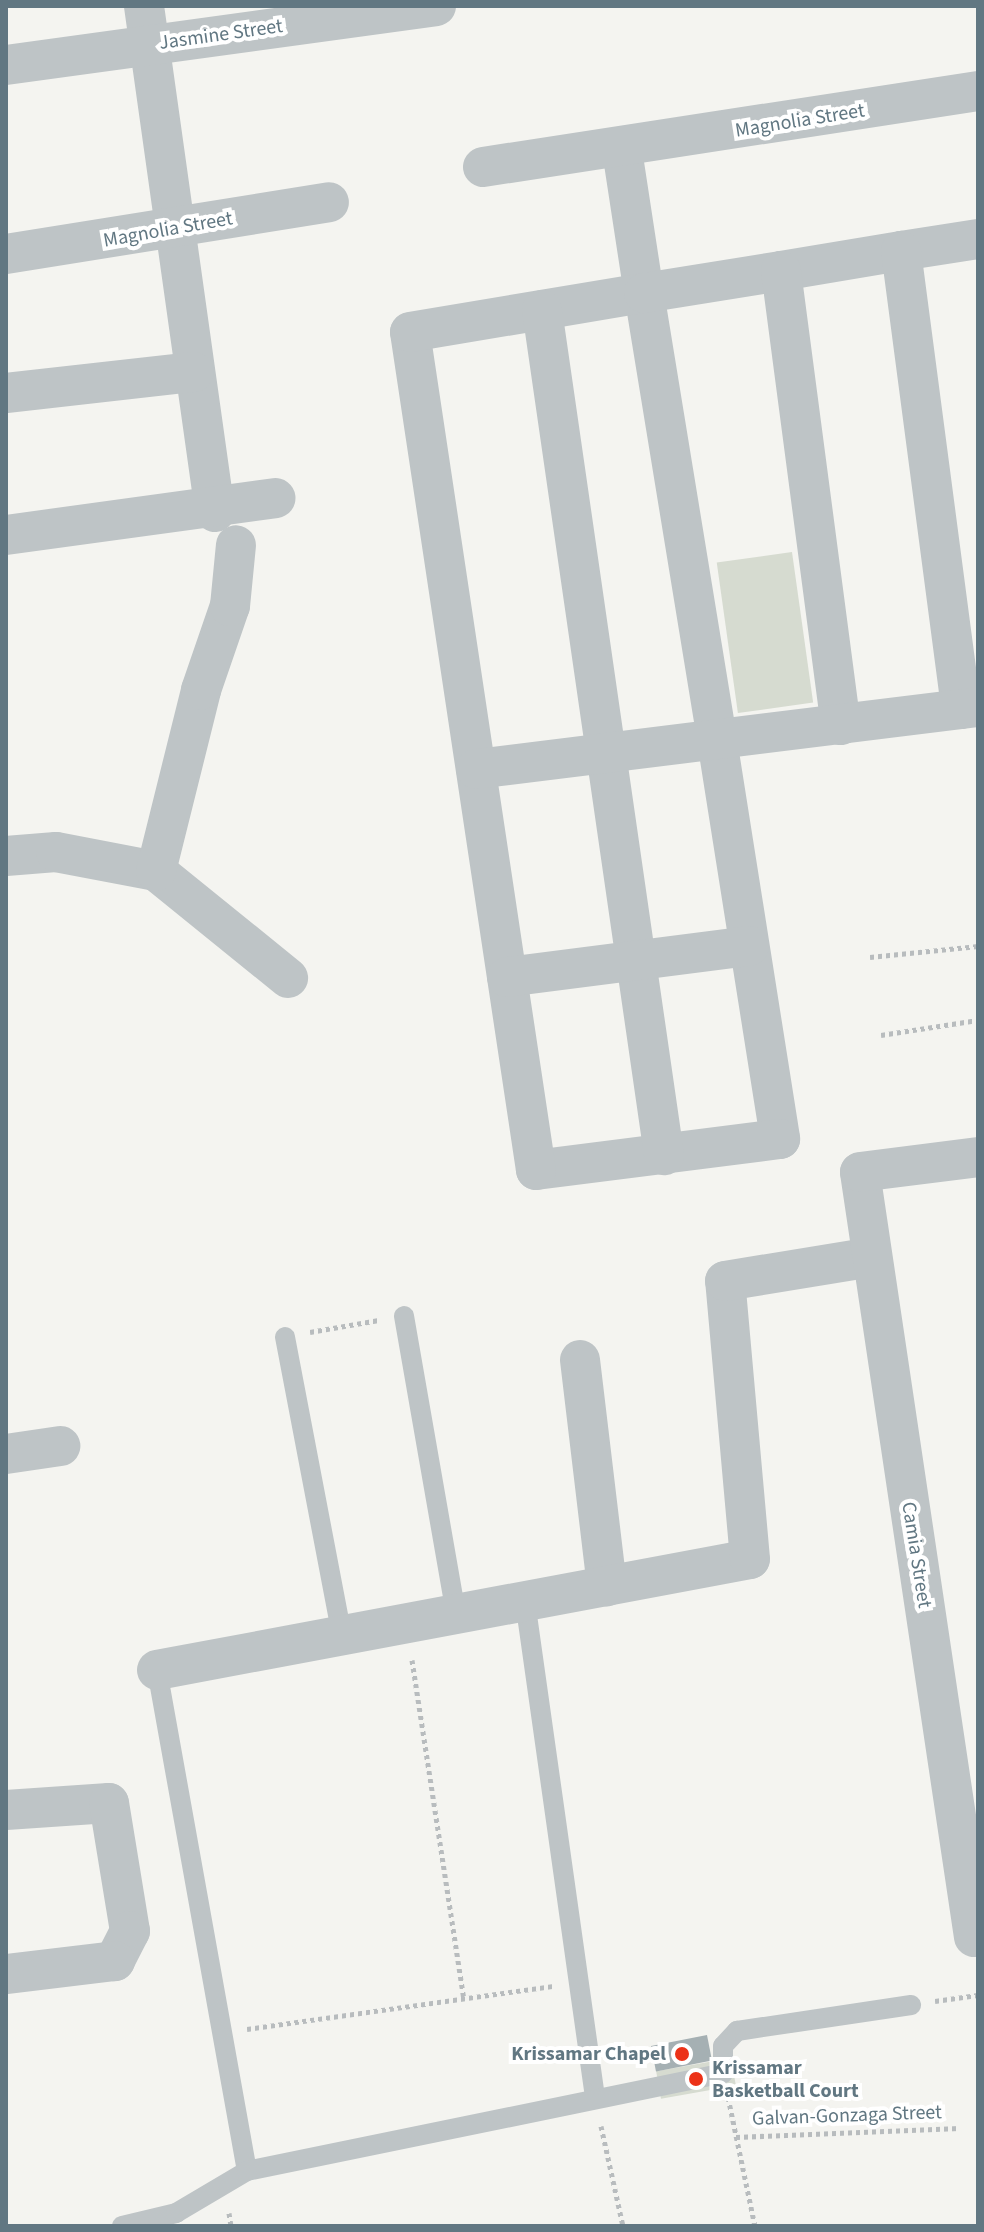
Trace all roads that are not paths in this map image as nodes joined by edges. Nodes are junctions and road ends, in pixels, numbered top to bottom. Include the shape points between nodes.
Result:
1 (436, 6) edge
2 (147, 25) edge
3 (6, 65) edge
4 (978, 91) edge
5 (622, 150) junction
6 (483, 167) dead end
7 (329, 202) dead end
8 (176, 231) junction
9 (978, 239) edge
10 (901, 251) junction
11 (6, 254) edge
12 (781, 271) junction
13 (644, 293) junction
14 (542, 310) junction
15 (194, 372) junction
16 (6, 393) edge
17 (275, 498) dead end
18 (215, 512) junction
19 (6, 535) edge
20 (236, 545) dead end
21 (970, 708) edge
22 (841, 725) junction
23 (717, 740) junction
24 (604, 754) junction
25 (476, 769) junction
26 (6, 856) edge
27 (156, 871) junction
28 (749, 946) junction
29 (635, 961) junction
30 (507, 977) junction
31 (288, 978) dead end
32 (664, 1155) junction
33 (978, 1157) edge
34 (872, 1257) junction
35 (404, 1316) road end
36 (285, 1337) road end
37 (580, 1360) dead end
38 (60, 1446) dead end
39 (6, 1454) edge
40 (607, 1586) junction
41 (525, 1601) junction
42 (456, 1613) junction
43 (342, 1635) junction
44 (157, 1670) joint
45 (6, 1810) edge
46 (974, 1937) dead end
47 (6, 1974) edge
48 (911, 2005) road end
49 (595, 2097) junction
50 (247, 2171) junction
51 (122, 2226) edge

1 - 2 street, Jasmine Street
2 - 3 street, Jasmine Street
2 - 8 street
4 - 5 street, Magnolia Street
5 - 6 street, Magnolia Street
5 - 13 street
7 - 8 street, Magnolia Street
8 - 11 street, Magnolia Street
8 - 15 street
9 - 10 street
10 - 12 street
10 - 21 street
12 - 13 street
12 - 22 street
13 - 14 street
13 - 23 street
14 - 24 street
14 - 25 street via 410,332
15 - 16 street
15 - 18 street
17 - 18 street
18 - 19 street
20 - 27 street via 230,606 201,690
21 - 22 street
22 - 23 street
23 - 24 street
23 - 28 street
24 - 25 street
24 - 29 street
25 - 30 street
26 - 27 street via 56,852
27 - 31 street
28 - 29 street
28 - 32 street via 780,1139
29 - 30 street
29 - 32 street
30 - 32 street via 536,1170
33 - 34 street, Camia Street via 860,1172
34 - 40 street via 725,1281 750,1559
34 - 46 street, Camia Street
35 - 42 lane
36 - 43 lane
37 - 40 street
38 - 39 street
40 - 41 street
41 - 42 street
41 - 49 lane
42 - 43 street
43 - 44 street
44 - 50 lane
45 - 47 street via 109,1803 130,1931 115,1961
48 - 49 lane via 737,2031 723,2046 723,2073
49 - 50 lane
50 - 51 lane via 176,2213

